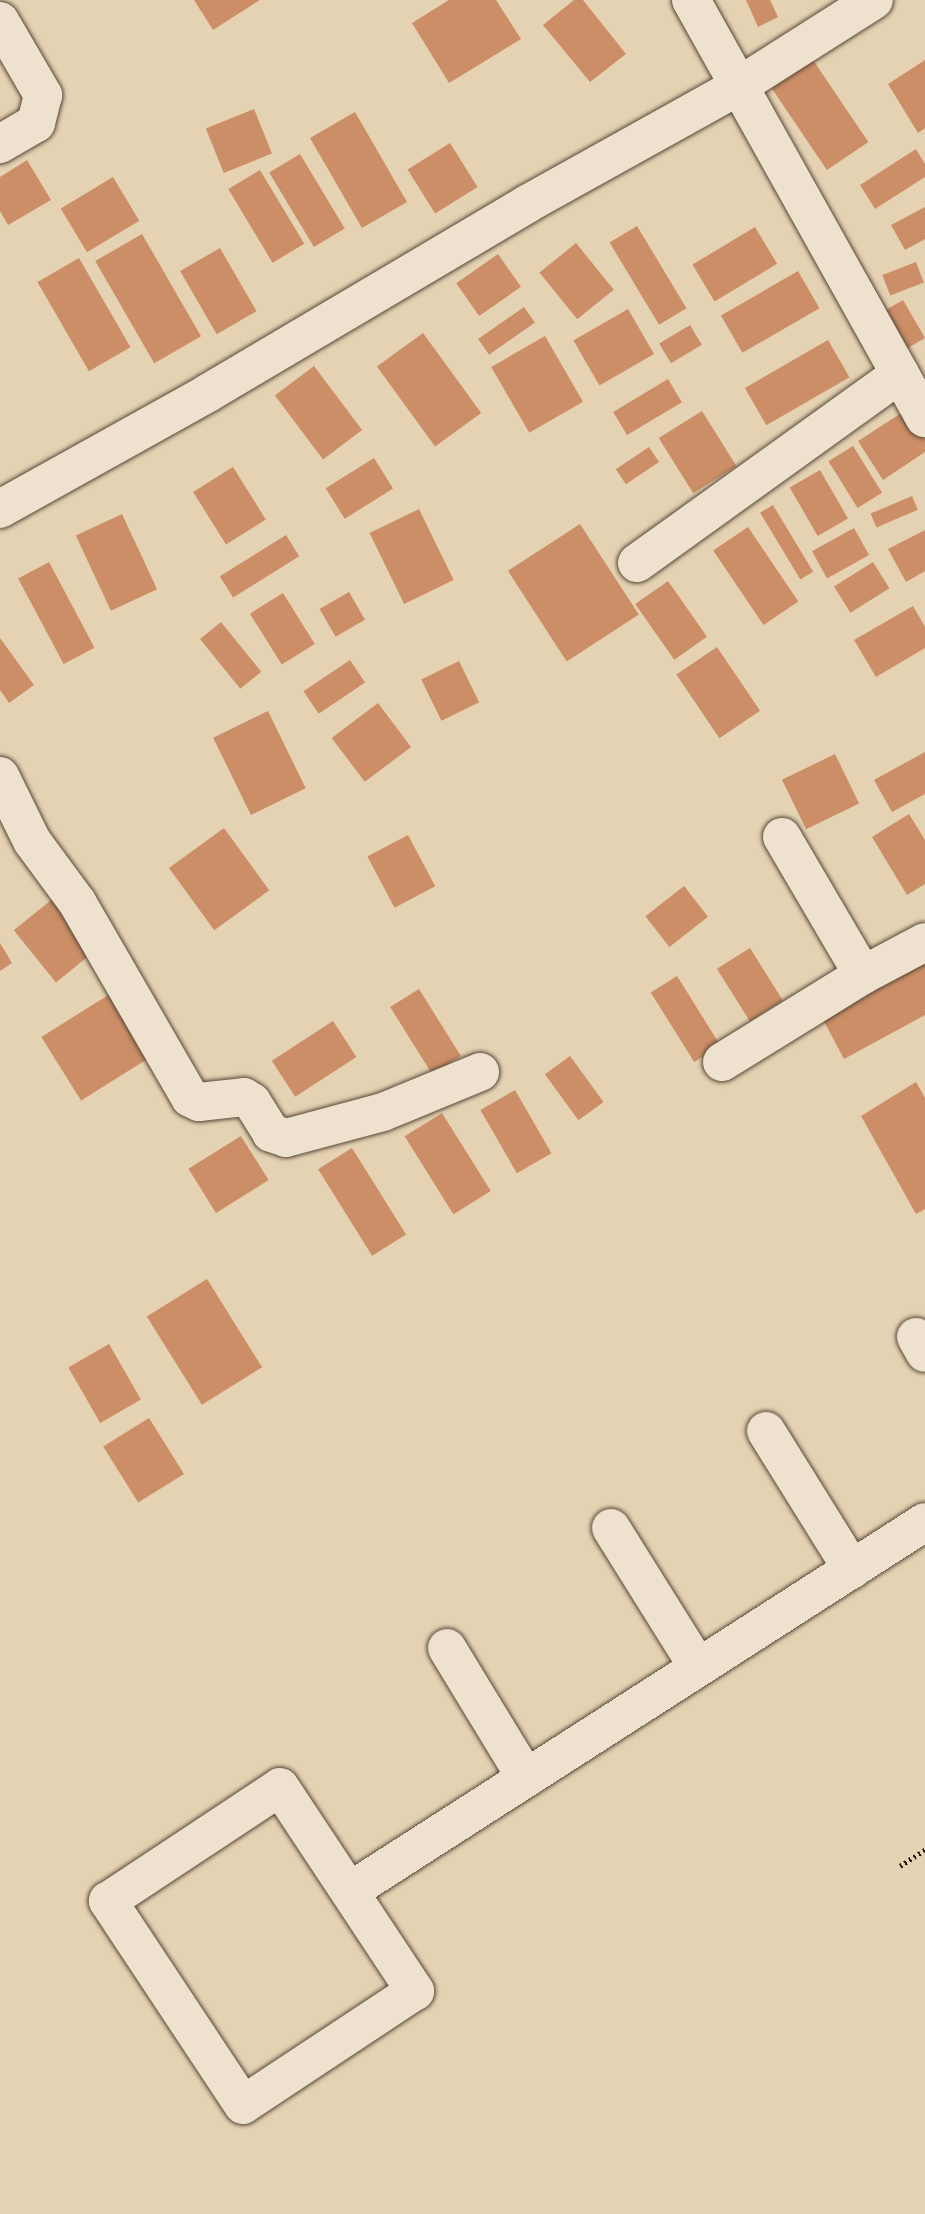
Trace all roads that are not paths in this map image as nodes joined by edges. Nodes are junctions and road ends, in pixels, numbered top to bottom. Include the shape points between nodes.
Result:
1 (691, 0) edge
2 (874, 0) edge
3 (0, 21) edge
4 (737, 87) junction
5 (0, 144) edge
6 (917, 399) edge
7 (0, 509) edge
8 (637, 563) dead end
9 (0, 776) edge
10 (782, 836) dead end
11 (925, 942) edge
12 (863, 975) junction
13 (722, 1062) dead end
14 (480, 1072) dead end
15 (766, 1431) dead end
16 (925, 1522) edge
17 (611, 1528) dead end
18 (852, 1569) junction
19 (447, 1648) dead end
20 (698, 1667) junction
21 (526, 1778) junction
22 (350, 1891) junction

1 - 4 street
2 - 4 street
3 - 5 street via 43,95 36,123
4 - 6 street
4 - 7 street
6 - 8 street
9 - 14 street via 32,841 78,901 190,1098 199,1102 244,1097 271,1133 286,1138 383,1112
10 - 12 street
11 - 12 street
12 - 13 street
15 - 18 street
16 - 18 street
17 - 20 street
18 - 20 street
19 - 21 street
20 - 21 street
21 - 22 street
22 - 22 street via 280,1787 108,1901 243,2105 415,1991

